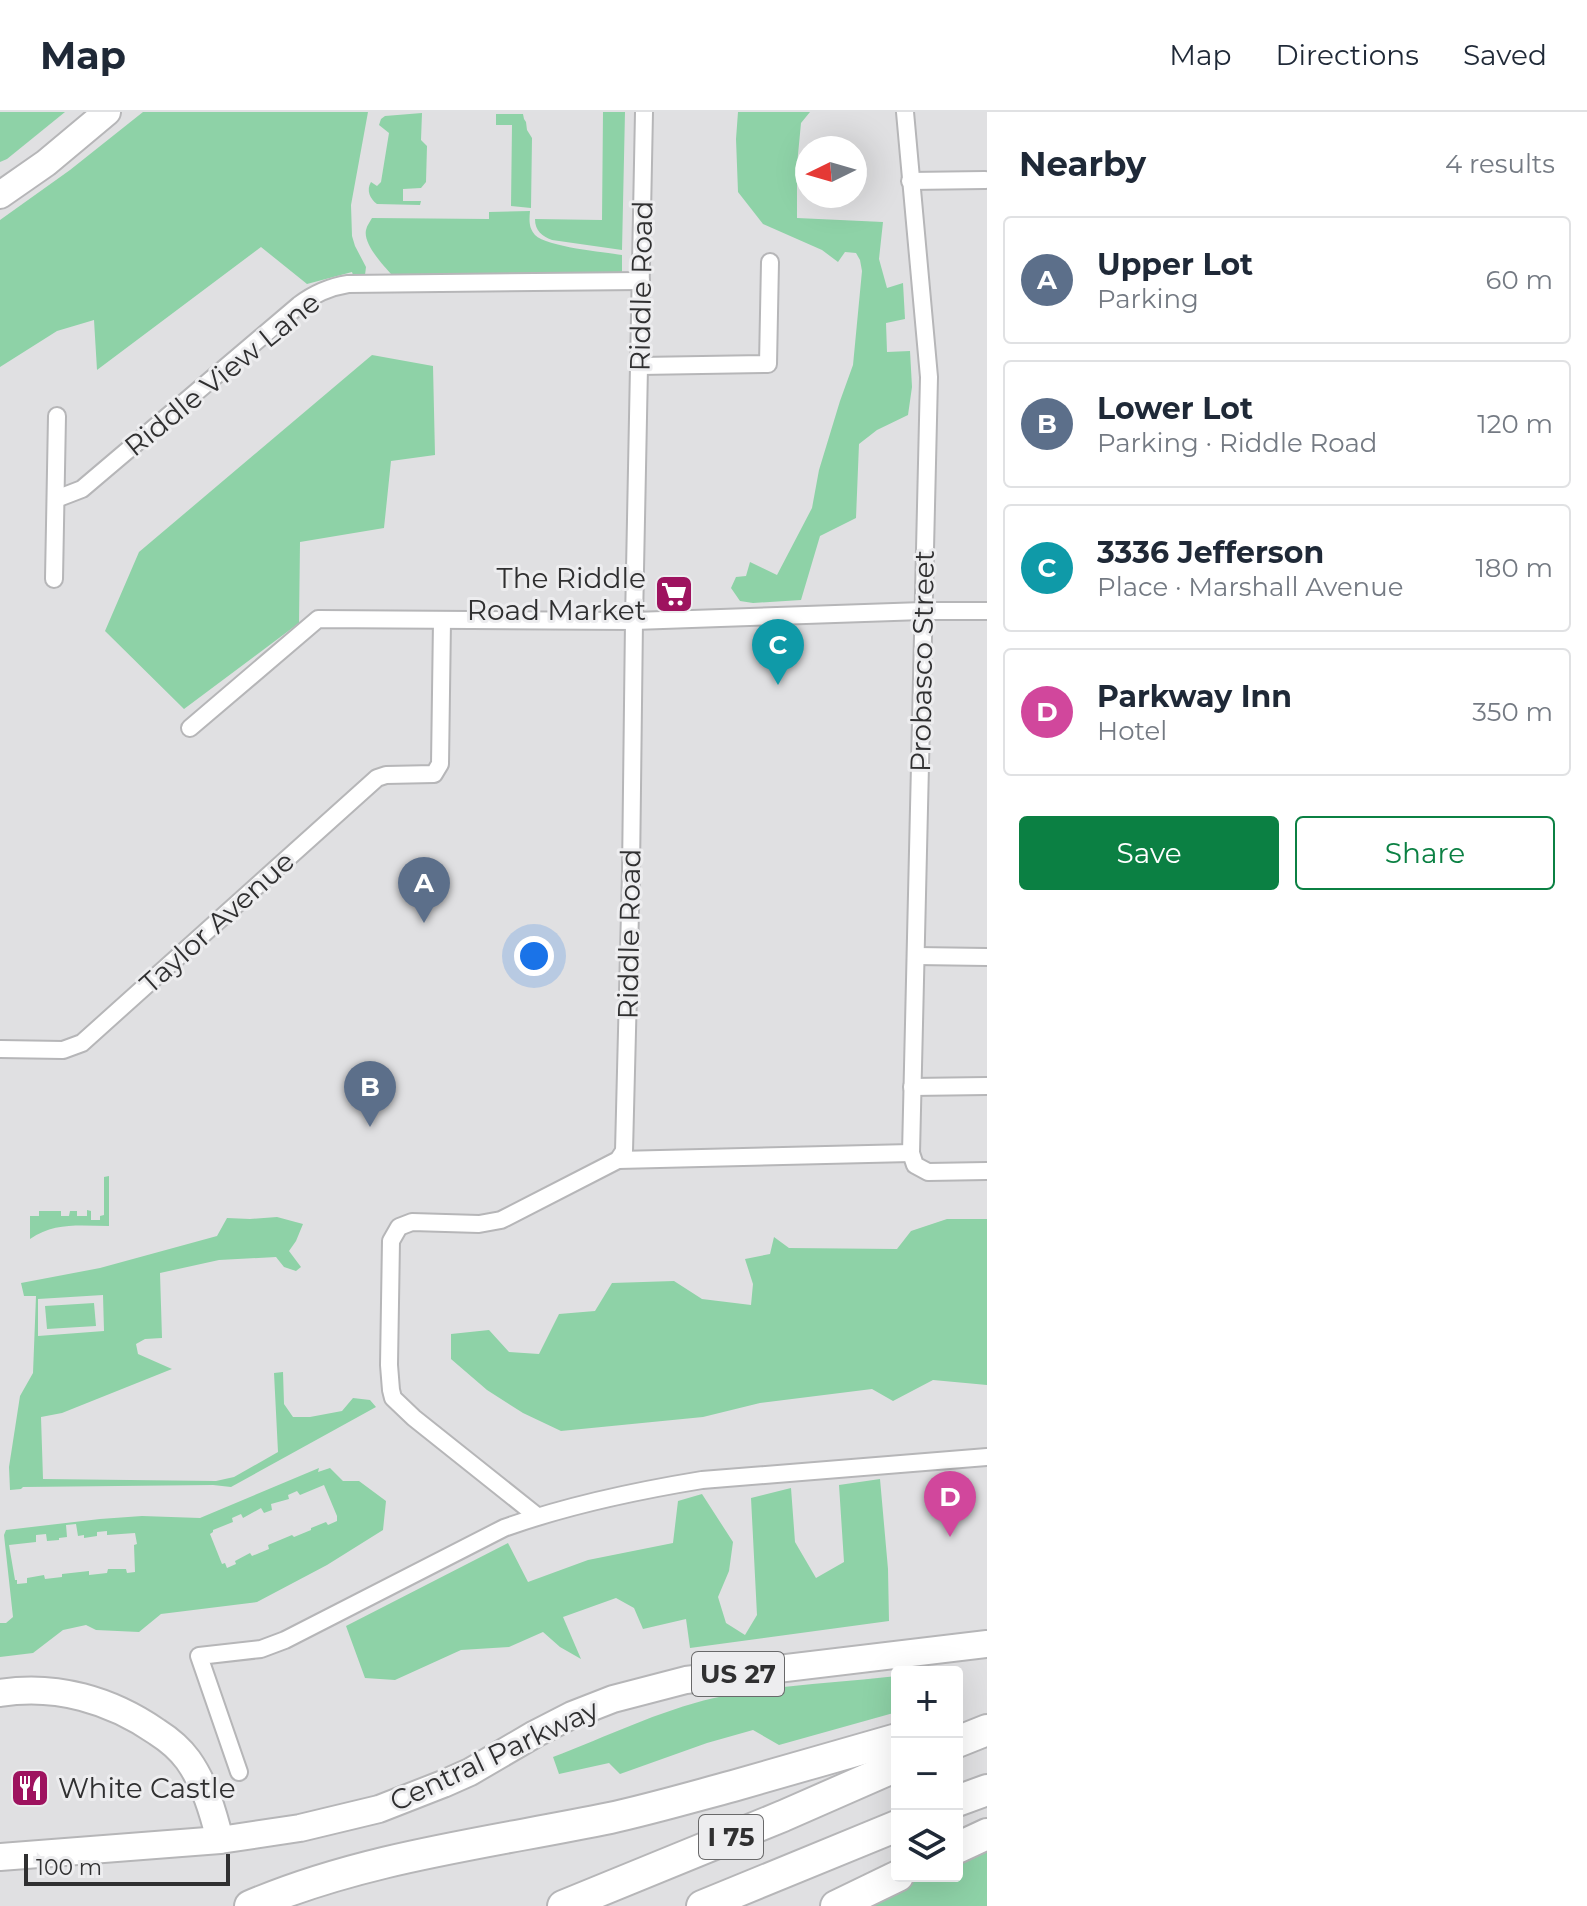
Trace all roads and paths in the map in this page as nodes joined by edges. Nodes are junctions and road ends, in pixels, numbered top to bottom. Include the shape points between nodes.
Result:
1 (107, 112) edge
2 (644, 112) edge
3 (905, 112) edge
4 (985, 180) dead end
5 (910, 181) junction
6 (0, 195) edge
7 (770, 262) dead end
8 (641, 281) junction
9 (640, 366) junction
10 (57, 416) dead end
11 (56, 499) junction
12 (54, 579) dead end
13 (923, 611) junction
14 (987, 611) edge
15 (442, 621) junction
16 (634, 621) junction
17 (190, 728) dead end
18 (916, 956) junction
19 (987, 957) edge
20 (0, 1049) edge
21 (987, 1086) edge
22 (912, 1087) junction
23 (911, 1153) junction
24 (618, 1160) junction
25 (987, 1171) edge
26 (987, 1457) edge
27 (537, 1516) junction
28 (987, 1644) edge
29 (0, 1693) edge
30 (987, 1719) edge
31 (963, 1724) edge
32 (987, 1730) edge
33 (963, 1740) edge
34 (891, 1741) edge
35 (891, 1769) edge
36 (239, 1772) dead end
37 (987, 1790) edge
38 (963, 1799) edge
39 (891, 1829) edge
40 (987, 1834) edge
41 (220, 1840) junction
42 (963, 1845) edge
43 (0, 1857) edge
44 (891, 1879) edge
45 (709, 1905) edge
46 (250, 1906) edge
47 (563, 1906) edge
48 (836, 1906) edge

1 - 6 main road
2 - 8 street, Riddle Road
3 - 5 street, Probasco Street
4 - 5 street
5 - 13 street, Probasco Street via 929,377
7 - 9 street via 768,364
8 - 9 street, Riddle Road
8 - 11 street, Riddle View Lane via 331,287 299,305 82,489
9 - 16 street, Riddle Road
10 - 11 street
11 - 12 street
13 - 14 street
13 - 16 street
13 - 18 street, Probasco Street
15 - 16 street
15 - 17 street via 318,619
15 - 20 street, Taylor Avenue via 440,764 434,774 377,778 82,1043 63,1050
16 - 24 street, Riddle Road via 624,1151
18 - 19 street
18 - 22 street, Probasco Street
21 - 22 street
22 - 23 street, Probasco Street
23 - 24 street
23 - 25 street via 915,1165 928,1172
24 - 27 street via 501,1220 412,1222 399,1227 391,1241 393,1398
26 - 27 street via 702,1480
27 - 36 street via 285,1640 261,1649 199,1656
28 - 41 main road, Central Parkway / US 27 via 686,1680 572,1715 470,1772 379,1809
29 - 41 main road via 69,1694 140,1720 187,1758 211,1805
30 - 31 highway
32 - 33 highway
34 - 46 highway via 666,1805 327,1877
35 - 47 highway, I 75
37 - 38 highway
39 - 45 highway, I 75
40 - 42 highway
41 - 43 main road, Central Parkway
44 - 48 highway

